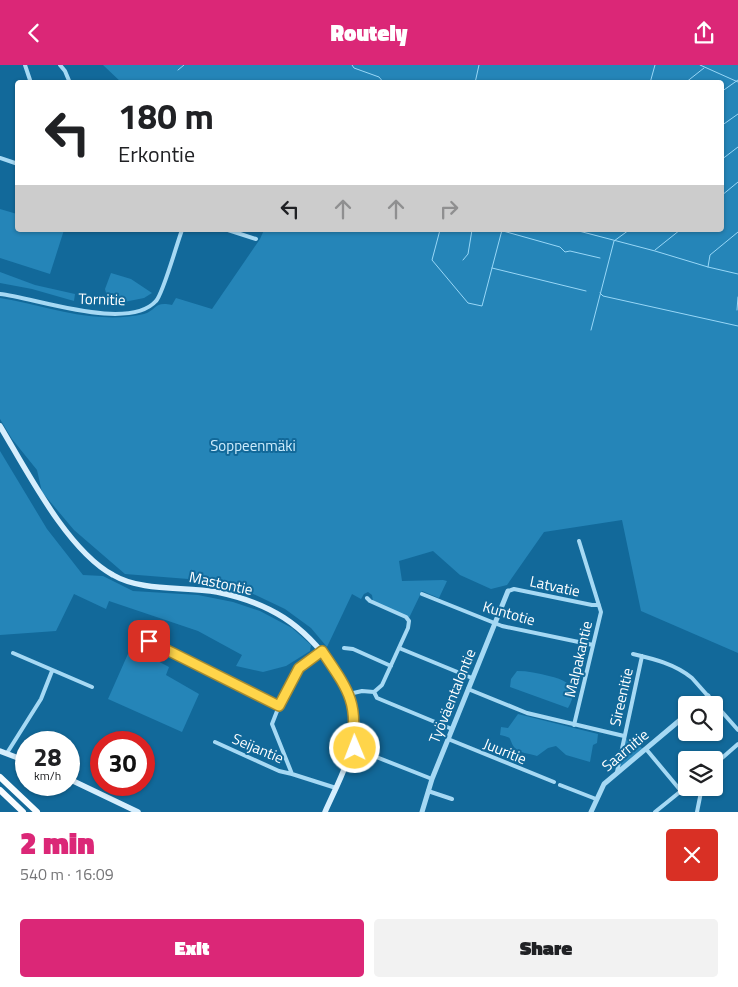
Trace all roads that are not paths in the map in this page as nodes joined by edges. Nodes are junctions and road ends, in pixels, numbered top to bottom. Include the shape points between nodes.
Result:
1 (25, 65) edge
2 (60, 65) edge
3 (30, 80) edge
4 (69, 80) edge
5 (0, 159) edge
6 (15, 163) edge
7 (181, 232) edge
8 (234, 232) edge
9 (256, 239) dead end
10 (0, 294) edge
11 (0, 426) edge
12 (579, 541) dead end
13 (508, 591) joint
14 (422, 594) dead end
15 (367, 597) dead end
16 (599, 605) junction
17 (494, 623) junction
18 (146, 642) dead end
19 (593, 645) junction
20 (344, 648) dead end
21 (399, 648) junction
22 (322, 651) junction
23 (13, 653) dead end
24 (633, 654) dead end
25 (642, 656) junction
26 (391, 666) junction
27 (52, 671) junction
28 (472, 678) junction
29 (92, 687) dead end
30 (468, 689) junction
31 (374, 692) junction
32 (349, 694) junction
33 (708, 696) edge
34 (279, 706) junction
35 (723, 713) edge
36 (678, 722) edge
37 (574, 725) junction
38 (452, 729) junction
39 (738, 730) edge
40 (624, 736) junction
41 (448, 739) junction
42 (215, 742) dead end
43 (738, 744) edge
44 (351, 747) junction
45 (646, 749) junction
46 (0, 751) edge
47 (7, 753) junction
48 (15, 756) edge
49 (723, 757) edge
50 (617, 772) junction
51 (292, 774) junction
52 (0, 777) edge
53 (432, 779) junction
54 (554, 782) dead end
55 (80, 784) edge
56 (560, 785) dead end
57 (678, 787) edge
58 (336, 788) junction
59 (0, 790) edge
60 (428, 791) junction
61 (678, 793) edge
62 (700, 796) edge
63 (452, 799) dead end
64 (596, 799) junction
65 (23, 812) edge
66 (37, 812) edge
67 (138, 812) edge
68 (325, 812) edge
69 (422, 812) edge
70 (591, 812) edge
71 (655, 812) edge
72 (697, 812) edge

1 - 3 street
2 - 4 street
5 - 6 street
7 - 10 street, Tornitie via 157,300 144,309 92,313
8 - 9 street
11 - 22 main road, Mastontie via 57,518 83,550 114,576 131,583 206,590 259,605 297,626
12 - 16 street, Malpakantie
13 - 16 street, Latvatie via 514,589
13 - 17 street, Työväentalontie
14 - 17 street, Kuntotie
15 - 21 street via 409,621
16 - 19 street, Malpakantie via 601,612
17 - 19 street, Kuntotie
17 - 28 street, Työväentalontie
18 - 34 street
19 - 37 street, Malpakantie
20 - 26 street
21 - 26 street
21 - 28 street
22 - 32 main road, Mastontie
22 - 34 street via 299,668
23 - 27 street
24 - 25 street
25 - 33 street via 683,671
25 - 40 street, Sireenitie
26 - 31 street via 382,685
27 - 29 street
27 - 47 street via 41,699
28 - 30 street, Työväentalontie
30 - 37 street via 527,713
30 - 38 street, Työväentalontie
31 - 32 street
31 - 38 street via 377,698
32 - 44 main road, Mastontie via 354,718
34 - 51 street via 272,721 273,727
35 - 39 street
36 - 45 street, Saarnitie
37 - 40 street
38 - 41 street, Työväentalontie
40 - 50 street, Sireenitie
41 - 53 street, Työväentalontie
41 - 54 street, Juuritie
42 - 51 street, Seijantie via 278,771
43 - 49 street
44 - 53 street
44 - 58 main road, Mastontie
45 - 50 street, Saarnitie
45 - 57 street
46 - 47 main road
47 - 48 main road
50 - 64 street, Saarnitie via 604,784
51 - 58 street, Seijantie
52 - 66 highway
53 - 60 street, Työväentalontie
55 - 67 main road
56 - 64 street
58 - 68 main road, Mastontie
59 - 65 highway
60 - 63 street
60 - 69 street, Työväentalontie
61 - 71 street
62 - 72 street
64 - 70 street, Saarnitie

